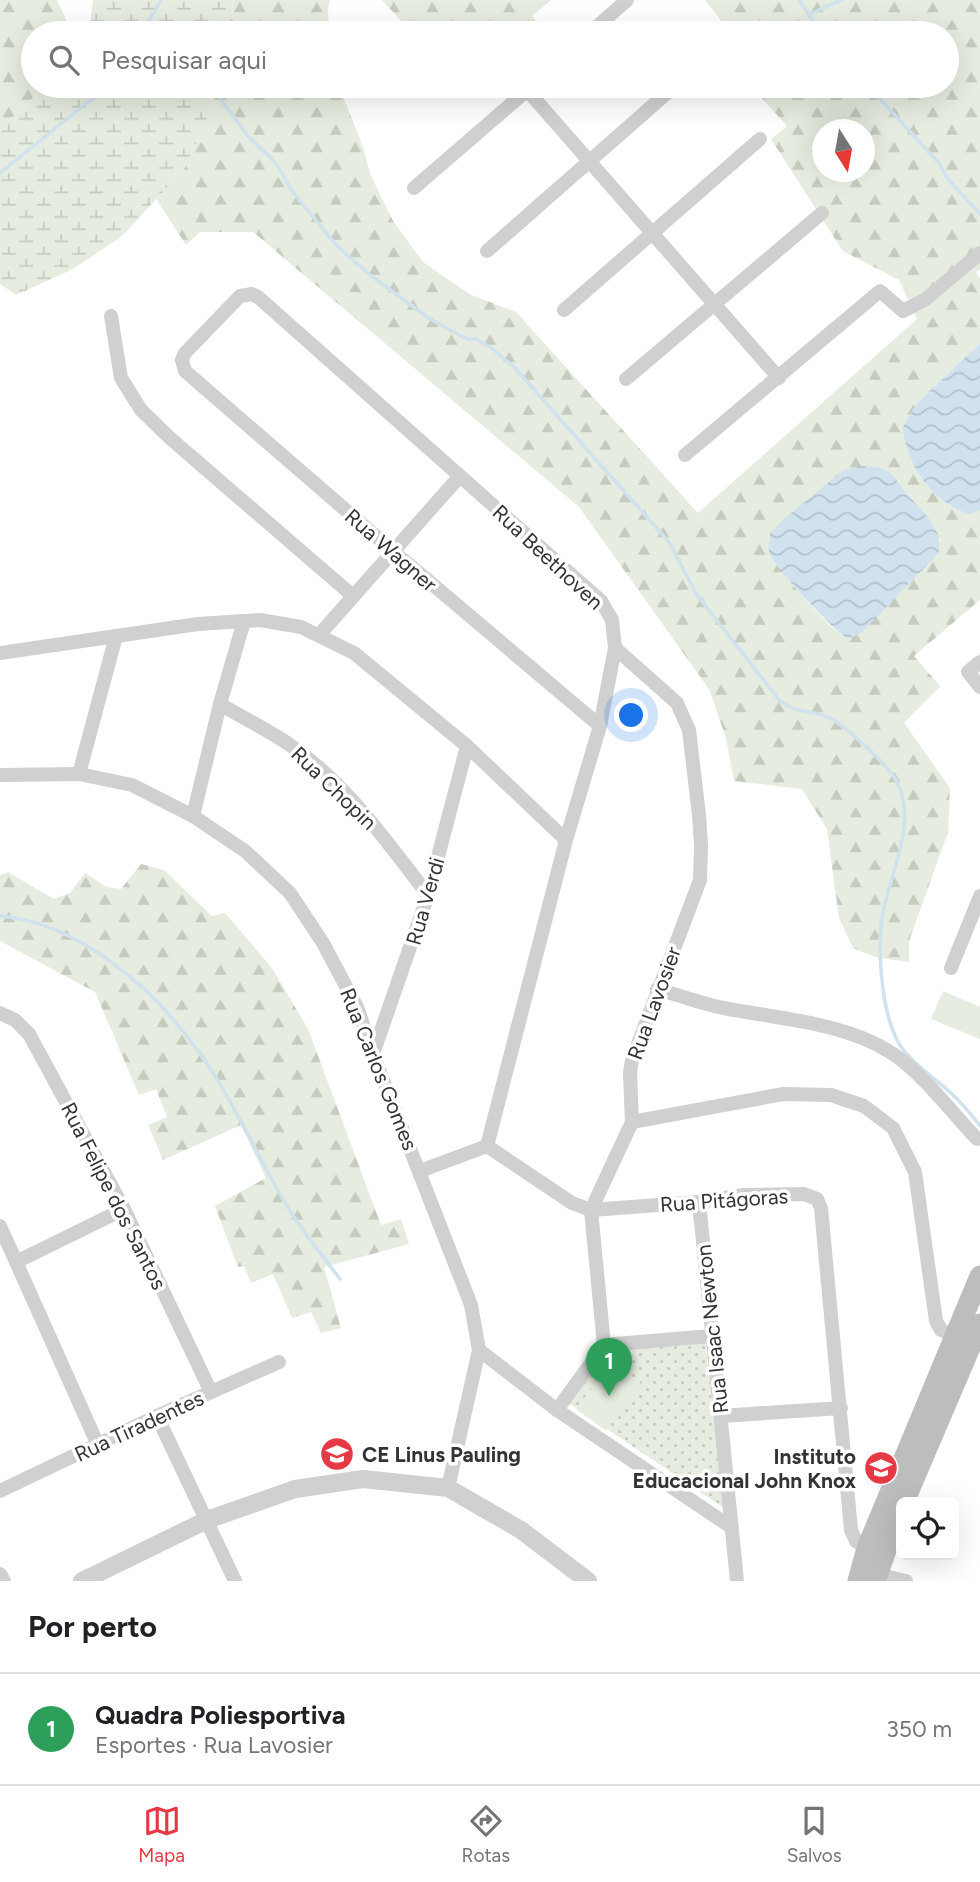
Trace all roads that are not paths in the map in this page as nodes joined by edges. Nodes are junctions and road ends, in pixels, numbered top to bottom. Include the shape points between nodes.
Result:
1 (627, 0) edge
2 (603, 21) edge
3 (518, 98) edge
4 (537, 98) edge
5 (661, 98) edge
6 (760, 139) dead end
7 (589, 162) junction
8 (414, 188) dead end
9 (821, 213) dead end
10 (652, 234) junction
11 (487, 251) dead end
12 (980, 253) edge
13 (714, 304) junction
14 (564, 310) dead end
15 (111, 316) dead end
16 (185, 371) joint
17 (779, 378) junction
18 (626, 379) dead end
19 (685, 455) dead end
20 (460, 476) junction
21 (393, 551) junction
22 (353, 596) junction
23 (244, 621) junction
24 (319, 635) junction
25 (116, 636) junction
26 (615, 648) junction
27 (0, 653) edge
28 (980, 662) edge
29 (980, 687) edge
30 (220, 704) junction
31 (600, 726) junction
32 (467, 746) junction
33 (79, 774) junction
34 (0, 775) edge
35 (193, 817) junction
36 (566, 840) junction
37 (428, 895) junction
38 (980, 896) edge
39 (951, 968) dead end
40 (657, 989) junction
41 (0, 1013) edge
42 (373, 1054) junction
43 (632, 1122) junction
44 (977, 1139) dead end
45 (487, 1146) junction
46 (420, 1171) junction
47 (699, 1202) junction
48 (124, 1209) junction
49 (591, 1210) junction
50 (0, 1226) edge
51 (16, 1262) junction
52 (980, 1276) edge
53 (980, 1324) edge
54 (711, 1336) junction
55 (954, 1336) junction
56 (604, 1345) junction
57 (479, 1350) junction
58 (279, 1362) dead end
59 (211, 1392) junction
60 (841, 1408) junction
61 (557, 1410) junction
62 (157, 1416) junction
63 (721, 1416) junction
64 (98, 1445) junction
65 (448, 1488) junction
66 (0, 1491) edge
67 (906, 1497) edge
68 (207, 1520) junction
69 (896, 1520) edge
70 (731, 1527) junction
71 (867, 1548) junction
72 (0, 1574) edge
73 (870, 1578) edge
74 (4, 1581) edge
75 (82, 1581) edge
76 (235, 1581) edge
77 (588, 1581) edge
78 (737, 1581) edge
79 (906, 1581) edge

1 - 2 street
3 - 8 street
4 - 7 street
5 - 7 street
6 - 10 street
7 - 10 street
7 - 11 street
9 - 13 street
10 - 13 street
10 - 14 street
12 - 17 street via 926,299 903,311 880,291
13 - 17 street
13 - 18 street
15 - 22 street via 121,378 141,410
16 - 20 street, Rua Beethoven via 185,353 240,296 252,294
16 - 21 street, Rua Wagner
17 - 19 street
20 - 21 street
20 - 26 street, Rua Beethoven via 601,601 612,620
21 - 22 street
21 - 31 street, Rua Wagner
22 - 24 street
23 - 24 street via 301,627
23 - 25 street
23 - 30 street
24 - 32 street via 354,653
25 - 27 street
25 - 33 street
26 - 31 street, Rua Beethoven
26 - 40 street, Rua Lavosier via 677,703 689,730 699,816 700,880
28 - 29 street via 968,673
30 - 35 street
30 - 37 street, Rua Chopin via 291,745 342,790
31 - 36 street, Rua Beethoven
32 - 36 street
32 - 37 street, Rua Verdi
33 - 34 street, Rua Carlos Gomes
33 - 35 street, Rua Carlos Gomes via 132,785
35 - 42 street, Rua Carlos Gomes via 245,851 290,892 357,1007
36 - 45 street, Rua Beethoven
37 - 42 street, Rua Verdi
38 - 39 street
40 - 43 street, Rua Lavosier via 632,1060
40 - 44 street via 866,1039 915,1073
41 - 48 street, Rua Felipe dos Santos via 29,1034
42 - 46 street, Rua Carlos Gomes
43 - 49 street, Rua Lavosier
43 - 55 street via 783,1094 831,1095 864,1107 892,1129 915,1172 936,1321 941,1330
45 - 46 street
45 - 49 street via 572,1203
46 - 57 street, Rua Carlos Gomes via 471,1305
47 - 49 street, Rua Pitágoras
47 - 54 street, Rua Isaac Newton
47 - 60 street, Rua Pitágoras via 743,1195 804,1194 817,1199
48 - 51 street
48 - 59 street, Rua Felipe dos Santos
49 - 56 street
50 - 51 street
51 - 64 street
52 - 55 main road
53 - 67 main road
54 - 56 street
54 - 63 street, Rua Isaac Newton
55 - 71 main road
56 - 61 street
57 - 61 street
57 - 65 street, Rua Carlos Gomes
58 - 59 street, Rua Tiradentes
59 - 62 street, Rua Tiradentes
60 - 63 street
60 - 71 street, Rua Pitágoras via 852,1530 856,1541
61 - 70 street
62 - 64 street, Rua Tiradentes
62 - 68 street
63 - 70 street, Rua Isaac Newton
64 - 66 street, Rua Tiradentes
65 - 68 street via 363,1479 325,1483
65 - 77 street via 521,1530
68 - 75 street
68 - 76 street
69 - 73 main road
70 - 78 street, Rua Isaac Newton
71 - 73 main road
72 - 74 street
73 - 79 street

